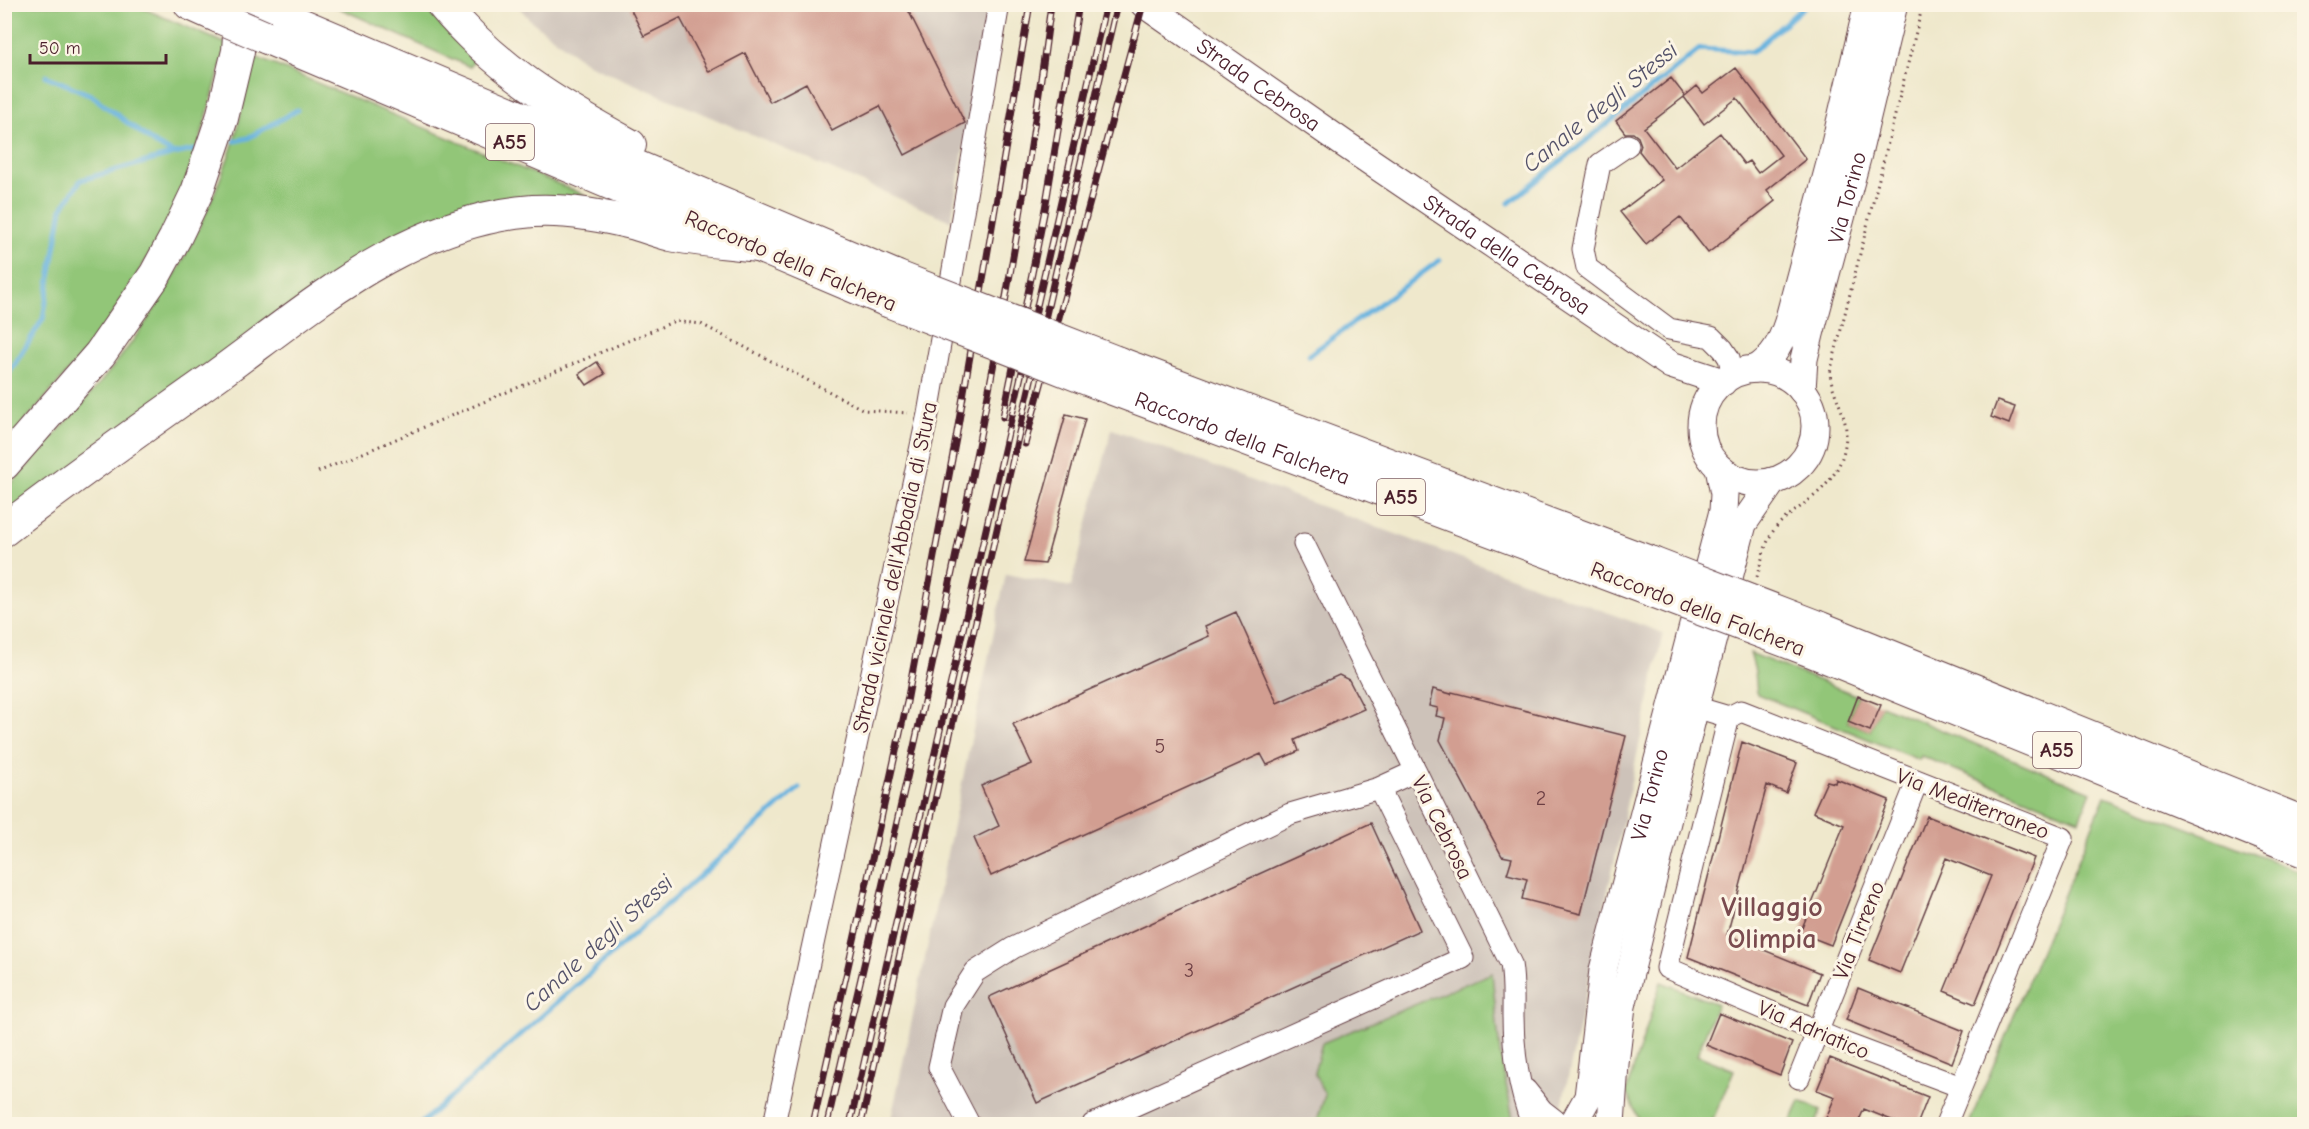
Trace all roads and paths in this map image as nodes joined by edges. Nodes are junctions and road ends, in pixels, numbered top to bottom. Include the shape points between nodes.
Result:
1 (190, 4) edge
2 (442, 4) edge
3 (1144, 4) edge
4 (1868, 4) edge
5 (1894, 4) edge
6 (1923, 4) edge
7 (1000, 5) edge
8 (256, 13) edge
9 (1342, 143) joint
10 (1628, 145) dead end
11 (756, 246) junction
12 (838, 252) junction
13 (891, 289) junction
14 (1671, 365) junction
15 (1737, 376) junction
16 (1802, 390) junction
17 (928, 414) junction
18 (1702, 414) junction
19 (4, 464) edge
20 (1719, 468) junction
21 (318, 472) dead end
22 (1773, 481) junction
23 (4, 530) edge
24 (1304, 544) dead end
25 (1755, 583) dead end
26 (1814, 638) junction
27 (1695, 707) junction
28 (1729, 717) junction
29 (1416, 771) junction
30 (1917, 782) junction
31 (1379, 788) junction
32 (2304, 823) edge
33 (2304, 851) edge
34 (1816, 1030) junction
35 (1799, 1078) dead end
36 (1518, 1080) junction
37 (1961, 1087) junction
38 (1568, 1124) edge
39 (774, 1125) edge
40 (969, 1125) edge
41 (1094, 1125) edge
42 (1532, 1125) edge
43 (1602, 1125) edge
44 (1611, 1125) edge
45 (1946, 1125) edge

1 - 8 highway, Raccordo della Falchera / A55
2 - 12 highway, A55 via 483,49 555,102 630,145 735,192
3 - 9 main road, Strada Cebrosa
4 - 15 main road, Via Torino via 1781,342 1774,354
5 - 16 main road, Via Torino via 1804,359
6 - 25 path via 1830,373 1842,409 1844,453 1834,476 1821,491 1788,515 1768,538
7 - 17 street, Strada vicinale dell'Abbadia di Stura
8 - 11 highway, Raccordo della Falchera / A55
8 - 12 highway, Raccordo della Falchera / A55 via 442,84
8 - 19 highway via 238,51 222,118 197,192 155,275 100,354
9 - 14 main road, Strada della Cebrosa
10 - 15 street via 1600,164 1583,249 1587,267 1669,329 1711,337 1729,358
11 - 13 highway, Raccordo della Falchera / A55
11 - 23 highway via 672,235 572,213 535,211 502,215 415,241 352,278
12 - 13 highway, Raccordo della Falchera / A55
13 - 26 highway, Raccordo della Falchera / A55, bridge
14 - 15 main road, Strada della Cebrosa
14 - 18 main road, Strada della Cebrosa
15 - 16 main road via 1775,372
15 - 18 main road via 1708,400
16 - 22 main road via 1814,416 1810,449 1800,464
17 - 21 path via 864,410 701,324 675,321
17 - 39 street, Strada vicinale dell'Abbadia di Stura
18 - 20 main road via 1703,441
20 - 22 main road via 1744,481
20 - 38 main road, Via Torino via 1723,511 1603,970 1588,1098
22 - 27 main road, Via Torino via 1743,525
24 - 29 street, Via Cebrosa
26 - 32 highway, Raccordo della Falchera / A55
26 - 33 highway, Raccordo della Falchera / A55
27 - 28 street, Via Mediterraneo
27 - 44 main road, Via Torino via 1622,1006
28 - 30 street, Via Mediterraneo via 1741,711
28 - 34 street, Via Adriatico via 1668,968
29 - 31 street
29 - 36 street, Via Cebrosa via 1511,964
30 - 34 street, Via Tirreno
30 - 37 street, Via Mediterraneo via 2063,838
31 - 40 street via 1290,814 1013,948 975,972 953,1006 939,1067
31 - 41 street via 1463,958
34 - 35 street, Via Tirreno
34 - 37 street, Via Adriatico
36 - 38 street via 1542,1110
36 - 42 street, Via Cebrosa
37 - 45 street, Via Mediterraneo
38 - 43 main road via 1586,1120

